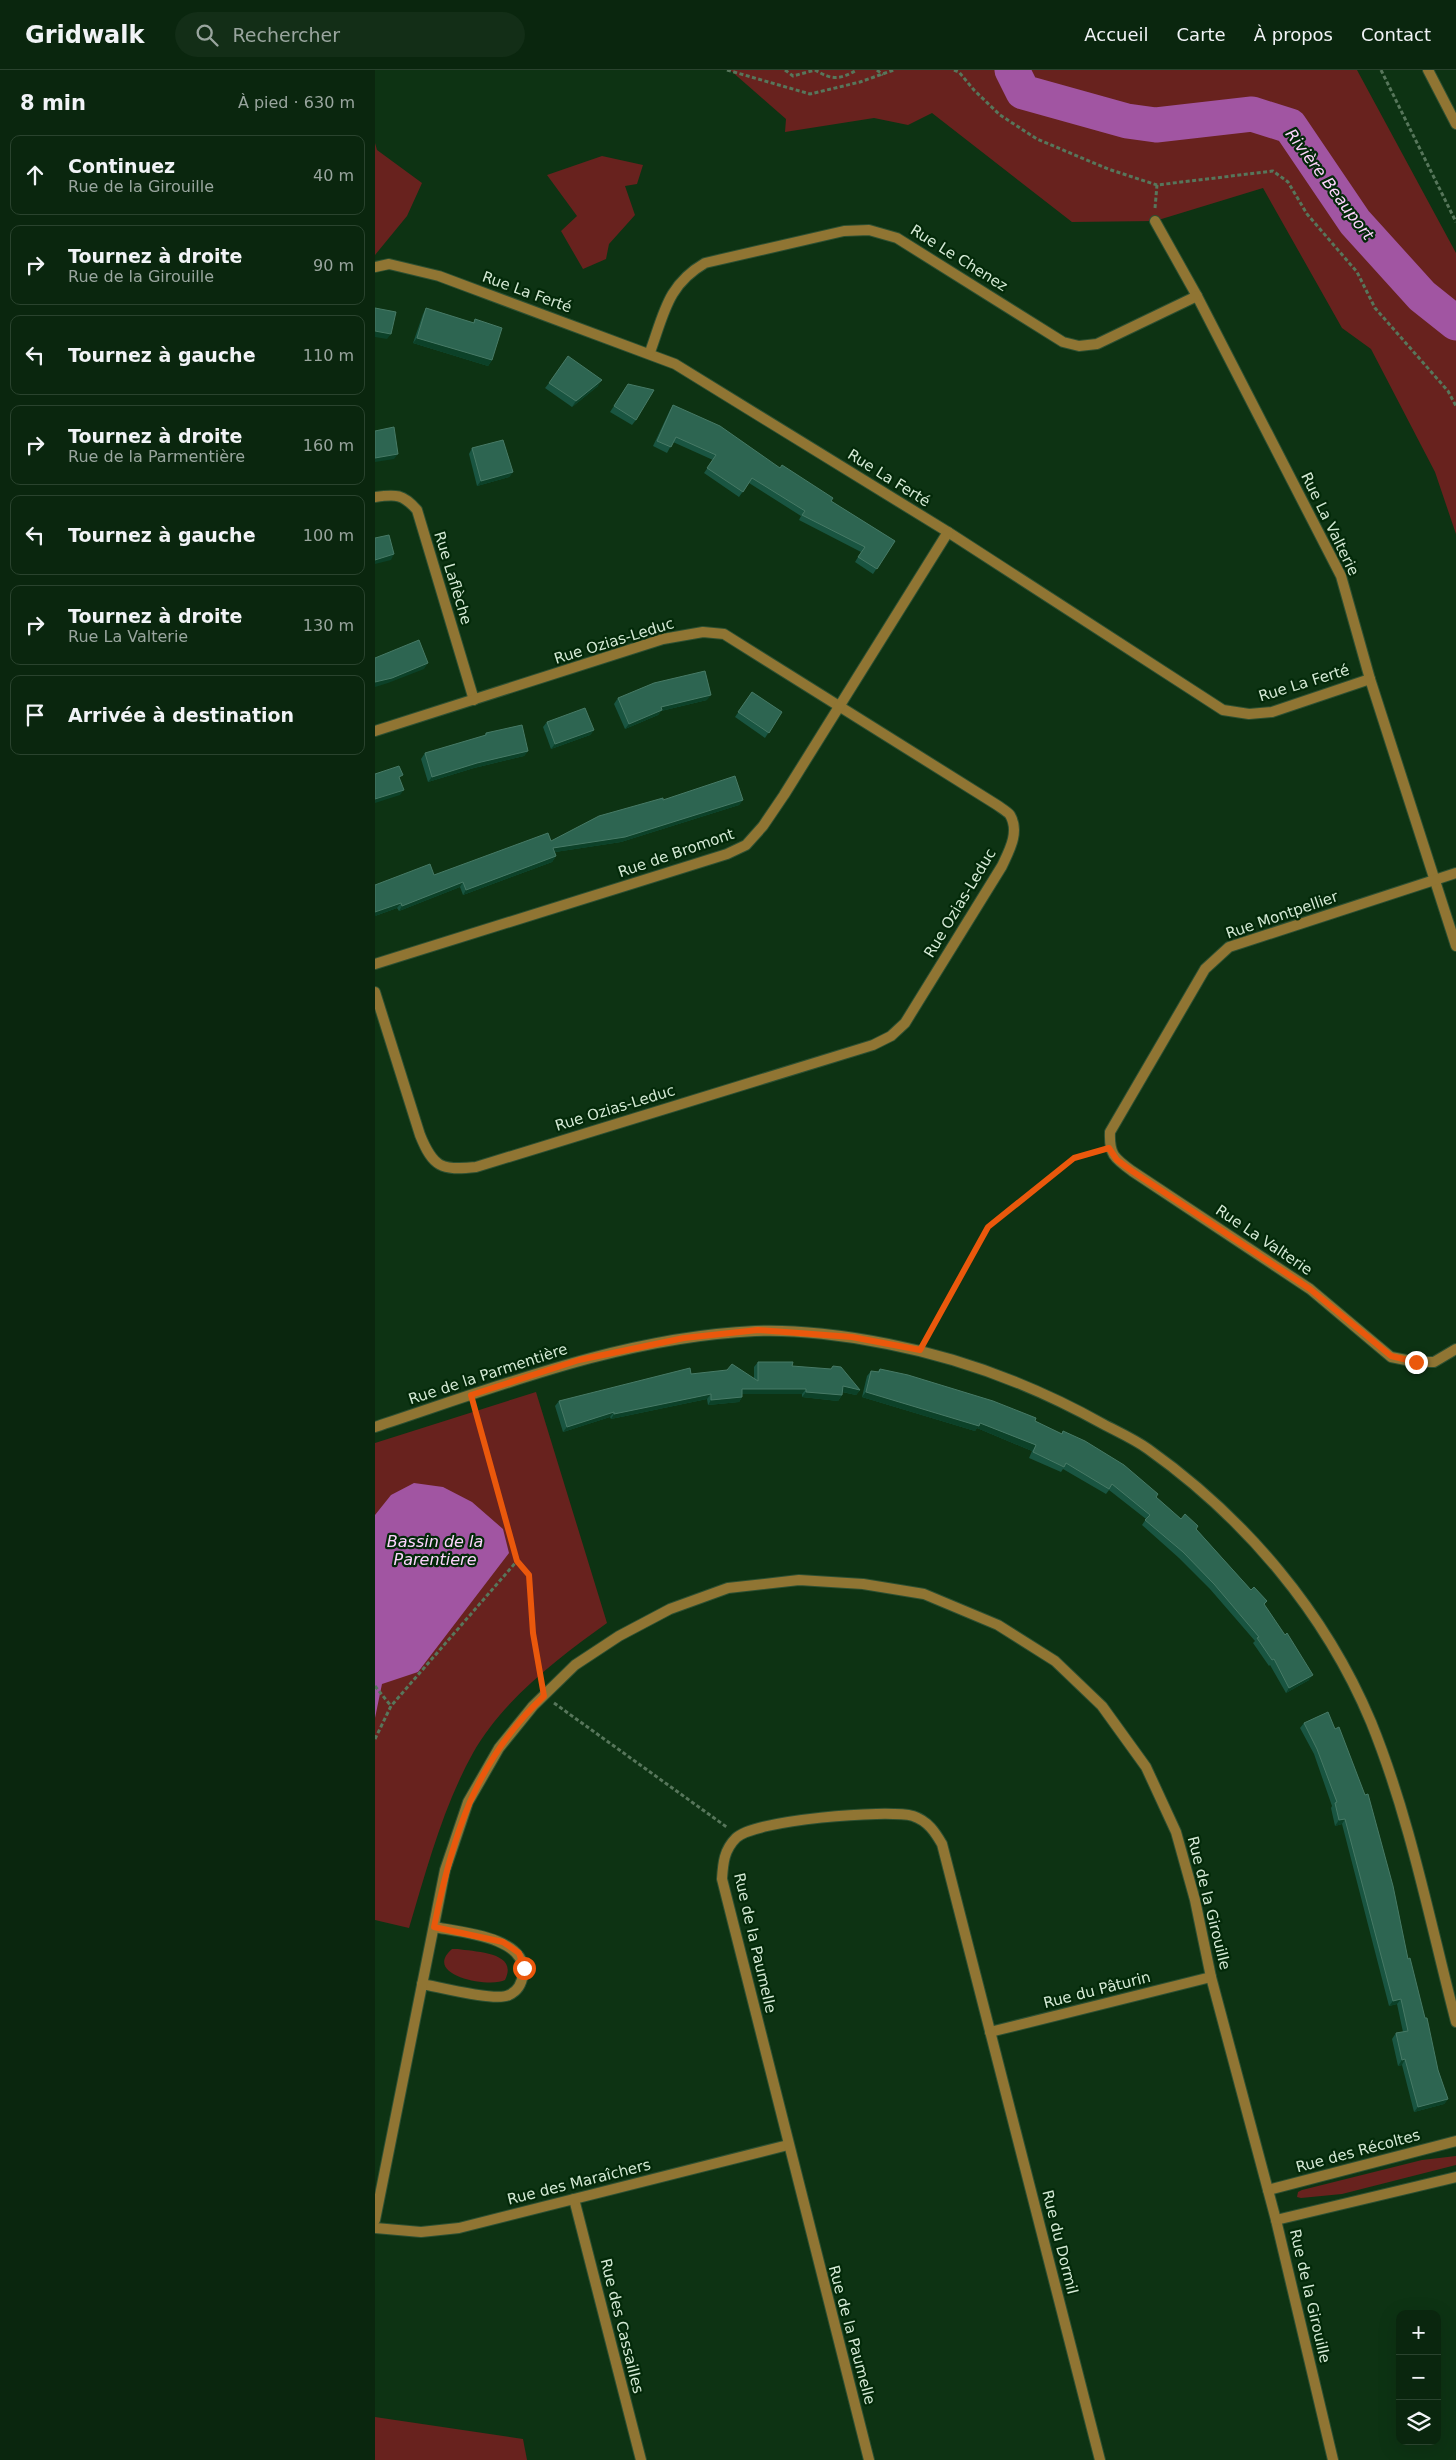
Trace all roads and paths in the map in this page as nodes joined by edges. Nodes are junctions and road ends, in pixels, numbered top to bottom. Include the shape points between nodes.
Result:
1 (727, 70) edge
2 (785, 70) edge
3 (857, 70) edge
4 (877, 70) edge
5 (894, 70) edge
6 (953, 70) edge
7 (1381, 70) edge
8 (1428, 70) edge
9 (883, 75) junction
10 (1456, 124) edge
11 (1157, 185) junction
12 (1155, 221) joint
13 (1456, 222) edge
14 (375, 266) edge
15 (1197, 296) junction
16 (650, 352) junction
17 (1456, 406) edge
18 (375, 497) edge
19 (948, 532) junction
20 (1370, 679) junction
21 (475, 700) junction
22 (839, 706) junction
23 (375, 731) edge
24 (1456, 873) edge
25 (1436, 880) junction
26 (1456, 946) edge
27 (375, 964) edge
28 (375, 992) edge
29 (1109, 1148) junction
30 (1456, 1349) edge
31 (920, 1350) junction
32 (471, 1395) junction
33 (375, 1427) edge
34 (517, 1561) junction
35 (375, 1686) edge
36 (544, 1696) junction
37 (391, 1706) junction
38 (375, 1739) edge
39 (737, 1836) junction
40 (434, 1927) junction
41 (1211, 1977) junction
42 (423, 1984) junction
43 (1456, 2022) edge
44 (990, 2032) junction
45 (1456, 2141) edge
46 (787, 2145) junction
47 (1456, 2176) edge
48 (1268, 2190) junction
49 (574, 2199) junction
50 (375, 2220) edge
51 (1276, 2220) junction
52 (375, 2228) edge
53 (641, 2460) edge
54 (869, 2460) edge
55 (1100, 2460) edge
56 (1333, 2460) edge

1 - 9 path via 810,94
2 - 3 path via 793,76 815,70 829,78 846,76
4 - 9 path
5 - 9 path
6 - 11 path via 959,72 1001,115 1037,139 1108,169
7 - 13 path
8 - 10 street
11 - 12 path
11 - 17 path via 1273,171 1288,182 1307,214 1357,272 1375,308 1448,391
12 - 15 street, Rue La Valterie
14 - 16 street, Rue La Ferté via 389,264 439,276
15 - 16 street, Rue Le Chenez via 1097,344 1079,346 1063,342 897,238 869,230 844,231 705,263 689,273 672,291
15 - 20 street, Rue La Valterie via 1341,576
16 - 19 street, Rue La Ferté via 675,364
18 - 21 street, Rue Laflèche via 391,494 407,498 417,510
19 - 20 street, Rue La Ferté via 1223,710 1249,714 1272,712
19 - 22 street, Rue de Bromont
20 - 25 street, Rue La Valterie
21 - 22 street, Rue Ozias-Leduc via 663,639 703,632 724,634
21 - 23 street, Rue Ozias-Leduc
22 - 27 street, Rue de Bromont via 768,818 746,846
22 - 28 street, Rue Ozias-Leduc via 997,805 1010,815 1014,832 1012,847 1002,866 905,1023 891,1036 873,1045 476,1167 456,1169 441,1167 429,1156
24 - 25 street, Rue Montpellier
25 - 26 street, Rue La Valterie
25 - 29 street, Rue Montpellier via 1229,947 1205,969 1110,1132
29 - 30 street, Rue La Valterie via 1117,1160 1132,1171 1310,1289 1391,1356 1416,1362 1435,1362
29 - 31 path via 1074,1158 988,1227
31 - 32 street, Rue de la Parmentière via 852,1337 758,1330 684,1338 579,1360
31 - 43 street, Rue de la Parmentière via 967,1363 1055,1397 1147,1448 1221,1509 1276,1564 1328,1639 1370,1720 1399,1801
32 - 33 street, Rue de la Parmentière
32 - 34 path
34 - 36 path via 529,1575 533,1633
34 - 37 path
35 - 37 path
36 - 39 path
36 - 40 street, Rue de la Girouille via 499,1748 468,1802 445,1870
36 - 41 street, Rue de la Girouille via 575,1666 619,1636 670,1609 728,1588 799,1580 863,1584 924,1594 998,1625 1055,1662 1102,1706 1146,1767 1176,1832 1195,1900
37 - 38 path
39 - 44 street via 816,1817 876,1813 913,1816 931,1826 942,1844
39 - 46 street, Rue de la Paumelle via 724,1856 722,1880
40 - 42 street, Rue de la Girouille
40 - 42 street via 503,1942 519,1953 524,1968 522,1983 509,1996 492,1997
41 - 44 street, Rue du Pâturin
41 - 48 street, Rue de la Girouille
42 - 50 street, Rue de la Girouille
44 - 55 street, Rue du Dormil
45 - 48 street, Rue des Récoltes
46 - 49 street, Rue des Maraîchers
46 - 54 street, Rue de la Paumelle
47 - 51 street
48 - 51 street, Rue de la Girouille
49 - 52 street, Rue des Maraîchers via 459,2228 421,2232
49 - 53 street, Rue des Cassailles
51 - 56 street, Rue de la Girouille

